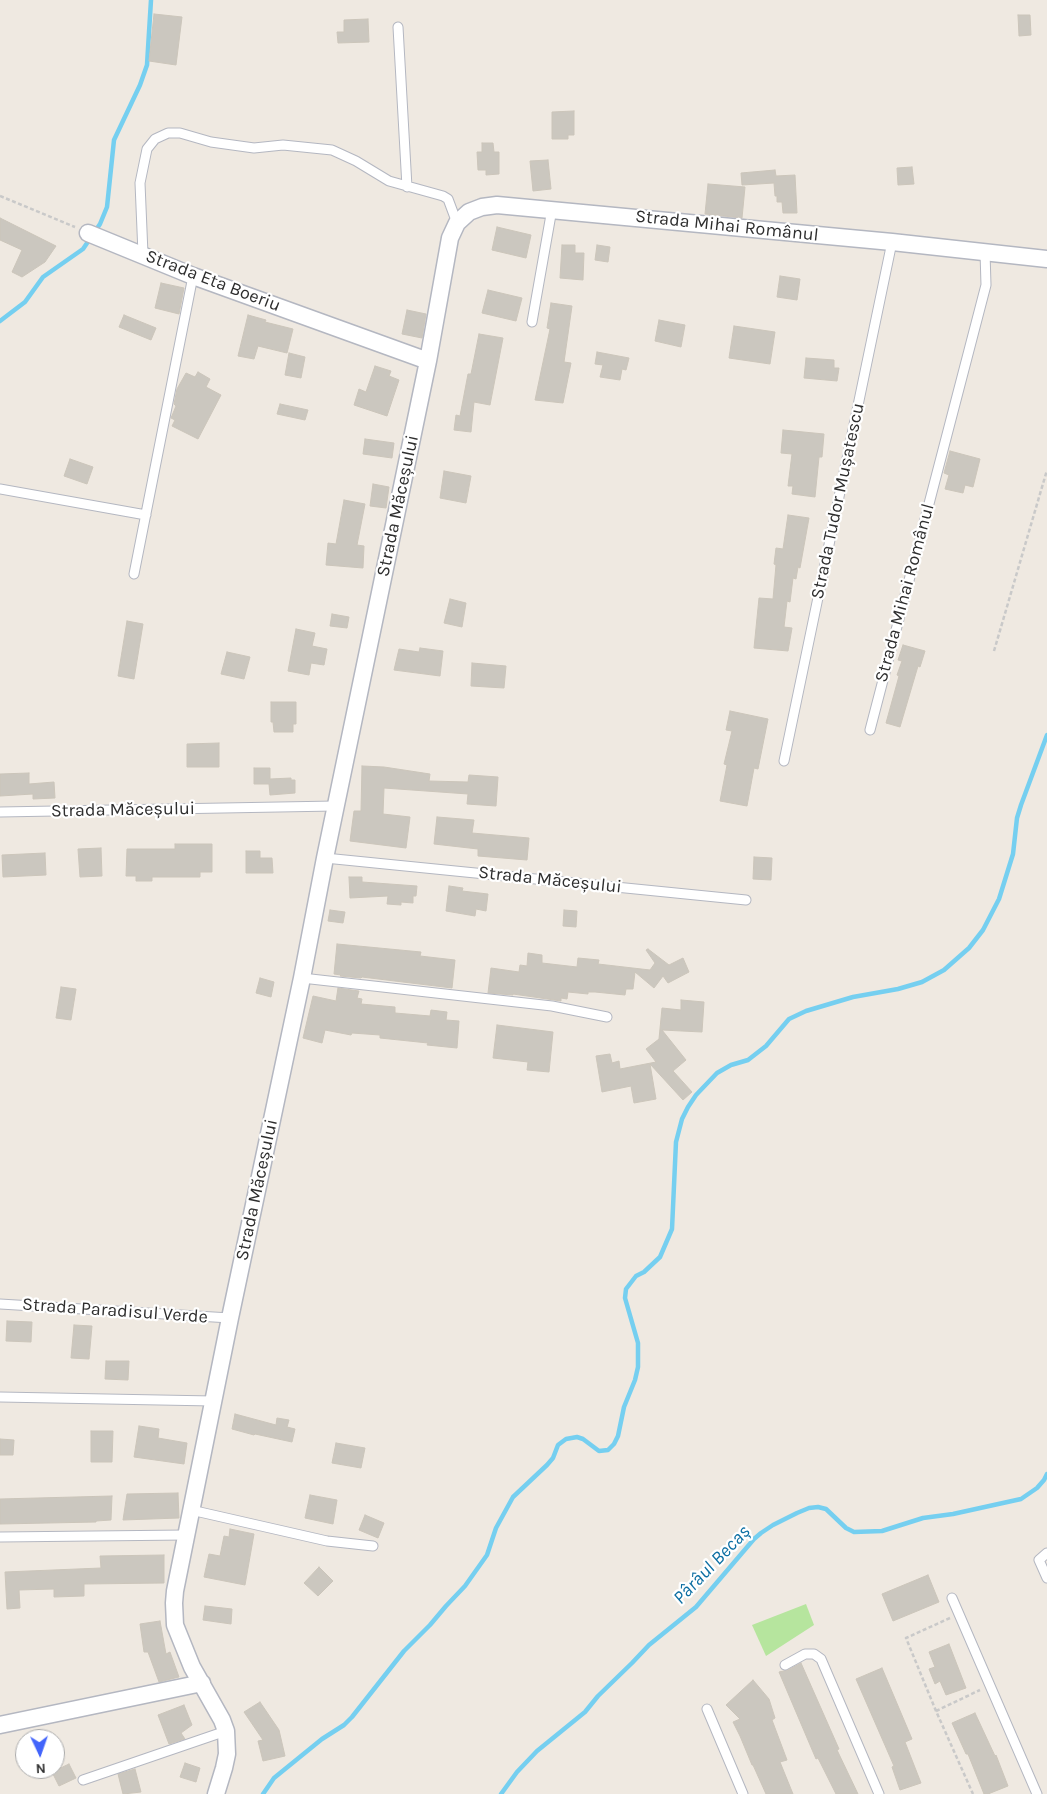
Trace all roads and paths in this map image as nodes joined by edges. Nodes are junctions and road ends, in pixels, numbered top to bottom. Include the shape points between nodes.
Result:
1 (398, 26) dead end
2 (407, 187) junction
3 (0, 196) edge
4 (552, 209) junction
5 (469, 212) joint
6 (457, 223) junction
7 (88, 233) joint
8 (892, 242) junction
9 (985, 252) junction
10 (143, 254) junction
11 (1047, 259) edge
12 (193, 276) junction
13 (532, 322) dead end
14 (428, 362) junction
15 (1047, 470) edge
16 (0, 489) edge
17 (146, 515) junction
18 (134, 574) dead end
19 (994, 651) dead end
20 (870, 730) dead end
21 (784, 761) dead end
22 (335, 806) junction
23 (0, 812) edge
24 (325, 858) junction
25 (746, 900) dead end
26 (302, 978) junction
27 (607, 1017) dead end
28 (0, 1304) edge
29 (230, 1318) junction
30 (0, 1397) edge
31 (213, 1402) junction
32 (191, 1510) junction
33 (186, 1534) junction
34 (0, 1537) edge
35 (373, 1546) dead end
36 (1047, 1553) edge
37 (1047, 1578) edge
38 (952, 1598) dead end
39 (959, 1614) junction
40 (785, 1665) dead end
41 (202, 1683) junction
42 (990, 1686) junction
43 (707, 1709) dead end
44 (936, 1711) junction
45 (0, 1725) edge
46 (226, 1731) junction
47 (83, 1780) dead end
48 (216, 1794) edge
49 (744, 1794) edge
50 (879, 1794) edge
51 (973, 1794) edge
52 (1037, 1794) edge

1 - 2 lane
2 - 6 lane via 448,199
2 - 10 lane via 388,181 332,150 283,145 254,148 211,142 180,133 168,134 155,139 147,149 140,183
3 - 7 path
4 - 5 street, Strada Mihai Românul via 497,205
4 - 8 street, Strada Mihai Românul
4 - 13 lane
5 - 6 street, Strada Măceșului
6 - 14 street, Strada Măceșului via 450,238
7 - 10 street, Strada Eta Boeriu
8 - 9 street, Strada Mihai Românul
8 - 21 lane, Strada Tudor Mușatescu
9 - 11 street, Strada Mihai Românul
9 - 20 lane, Strada Mihai Românul via 986,285
10 - 12 street, Strada Eta Boeriu
12 - 14 street, Strada Eta Boeriu
12 - 17 lane
14 - 22 street, Strada Măceșului
15 - 19 path
16 - 17 lane
17 - 18 lane
22 - 23 lane, Strada Măceșului
22 - 24 street, Strada Măceșului
24 - 25 lane, Strada Măceșului
24 - 26 street, Strada Măceșului
26 - 27 lane via 552,1006
26 - 29 street, Strada Măceșului
28 - 29 lane, Strada Paradisul Verde
29 - 31 street, Strada Măceșului
30 - 31 lane
31 - 32 street, Strada Măceșului
32 - 33 street, Strada Măceșului
32 - 35 lane via 327,1540
33 - 34 lane
33 - 41 street, Strada Măceșului via 174,1615 185,1650
36 - 37 lane via 1039,1560
38 - 39 lane
39 - 42 lane
39 - 44 path via 906,1638
40 - 50 lane via 804,1654 814,1654 821,1659
41 - 45 street
41 - 46 street, Strada Măceșului
42 - 44 path
42 - 52 lane
43 - 49 lane
44 - 51 path
46 - 47 lane
46 - 48 street, Strada Măceșului via 224,1768

